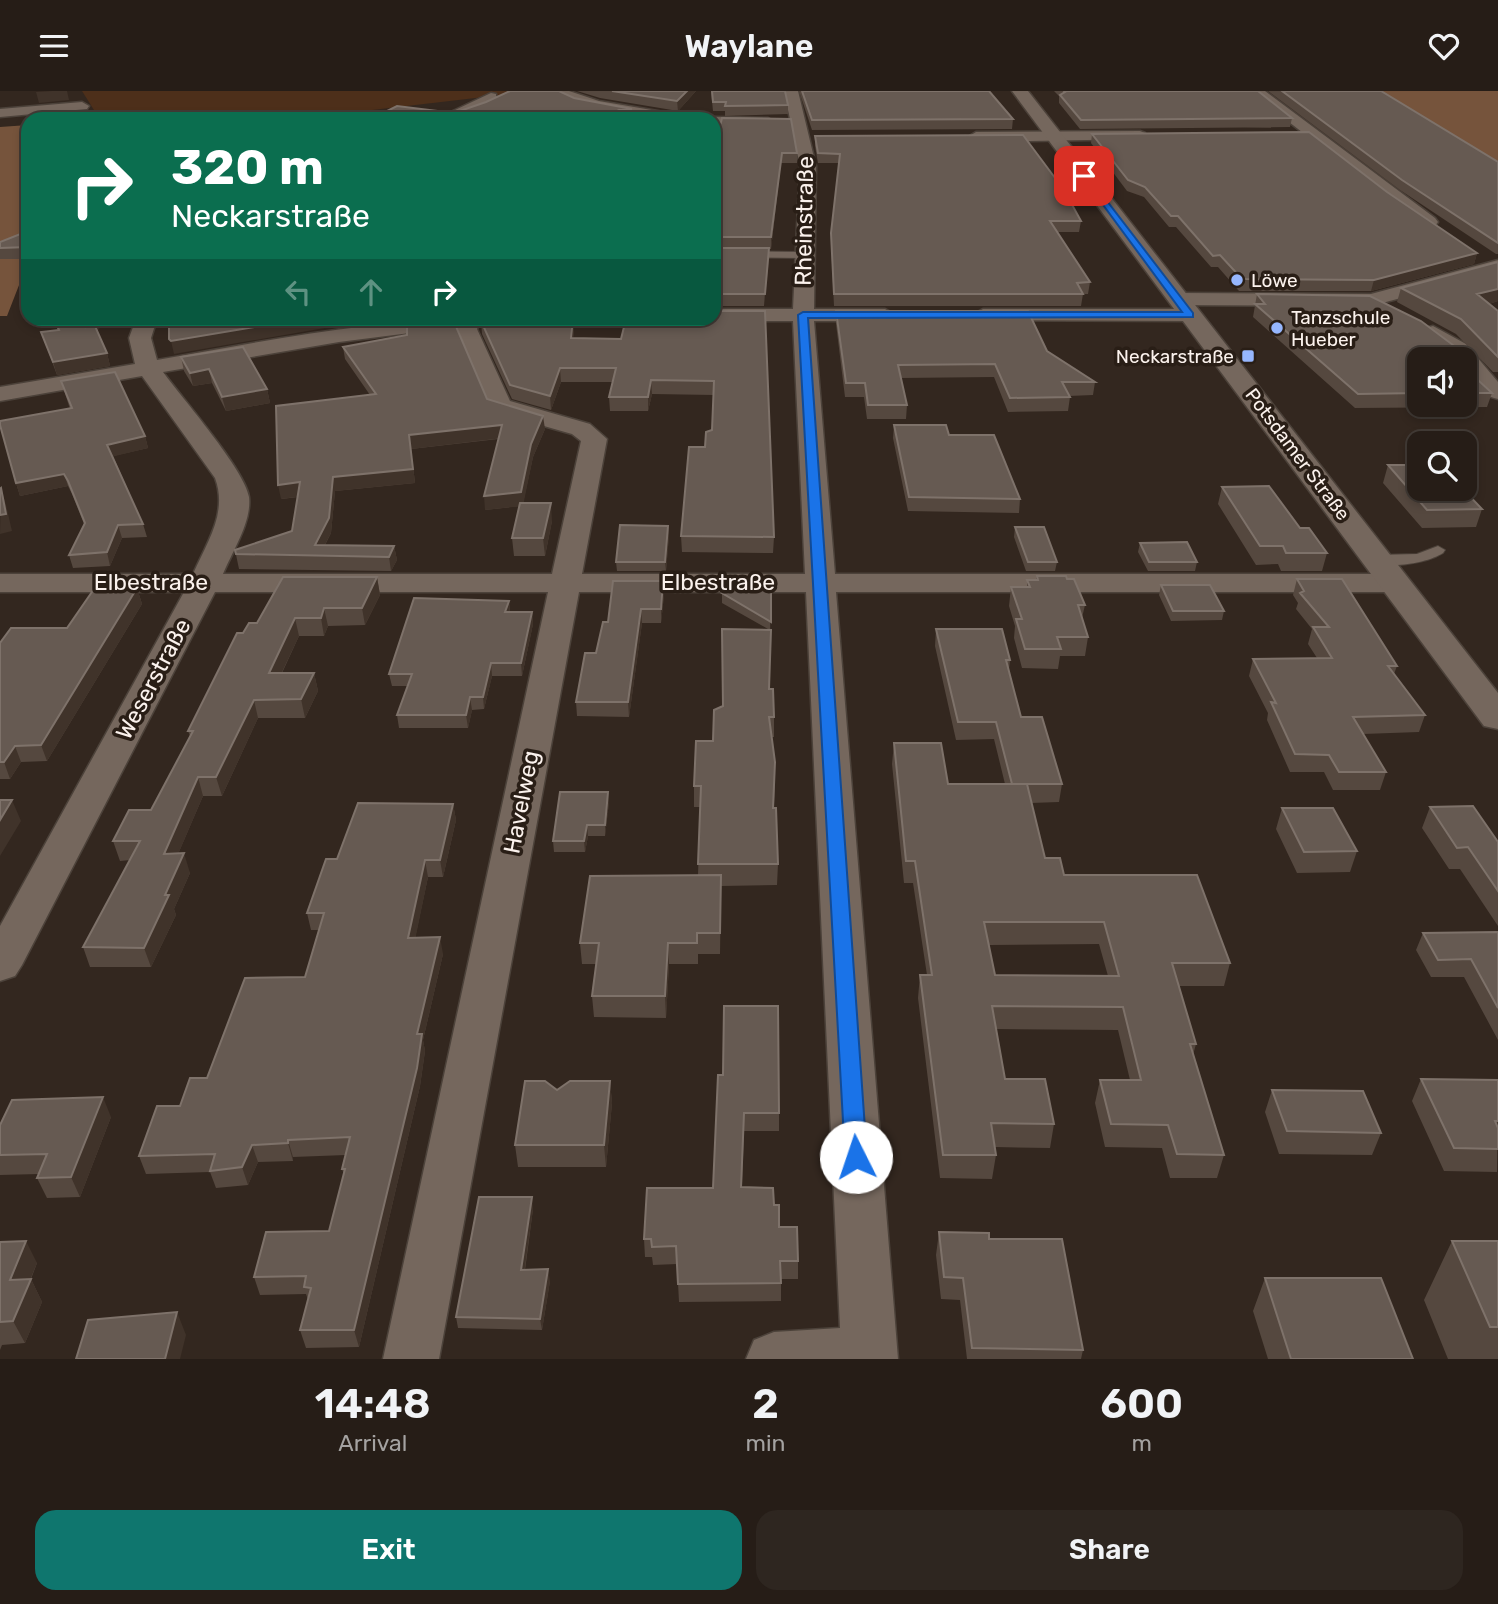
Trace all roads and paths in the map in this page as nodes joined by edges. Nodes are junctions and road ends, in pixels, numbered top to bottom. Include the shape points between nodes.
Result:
1 (555, 91) edge
2 (792, 91) edge
3 (1020, 91) edge
4 (1256, 91) edge
5 (491, 97) edge
6 (82, 106) dead end
7 (458, 112) edge
8 (636, 112) edge
9 (0, 113) edge
10 (721, 122) edge
11 (807, 132) junction
12 (1314, 134) junction
13 (1162, 135) edge
14 (1289, 135) edge
15 (1054, 136) junction
16 (955, 137) edge
17 (1447, 235) edge
18 (721, 254) edge
19 (803, 255) junction
20 (1492, 263) edge
21 (1371, 300) junction
22 (1183, 307) junction
23 (803, 315) junction
24 (912, 315) edge
25 (967, 315) edge
26 (721, 316) edge
27 (144, 326) edge
28 (370, 326) edge
29 (468, 326) edge
30 (148, 368) junction
31 (1498, 391) edge
32 (0, 394) edge
33 (1438, 550) dead end
34 (1377, 559) junction
35 (564, 581) junction
36 (205, 582) junction
37 (0, 583) edge
38 (820, 583) junction
39 (1394, 583) junction
40 (1498, 718) edge
41 (16, 905) edge
42 (0, 965) edge
43 (870, 1355) edge
44 (411, 1359) edge
45 (775, 1359) edge

1 - 8 street via 597,106
2 - 11 street, Rheinstraße
3 - 15 main road, Potsdamer Straße
4 - 12 street
5 - 7 street
6 - 9 street
10 - 11 street
11 - 19 street, Rheinstraße
12 - 14 street
12 - 17 street
13 - 15 street
15 - 16 street
15 - 22 main road, Potsdamer Straße
18 - 19 lane
19 - 23 street, Rheinstraße
20 - 21 street
21 - 22 street
21 - 31 street via 1412,319 1458,349 1485,384
22 - 25 street
22 - 34 main road, Potsdamer Straße
23 - 24 street
23 - 26 street
23 - 38 street, Rheinstraße
27 - 30 street, Weserstraße via 140,338
28 - 30 street
29 - 35 street, Havelweg via 500,406 581,429 594,439
30 - 32 street
30 - 36 street, Weserstraße via 228,478 235,496 234,513
33 - 34 lane via 1419,559
34 - 39 main road, Potsdamer Straße
35 - 36 street, Elbestraße
35 - 38 street, Elbestraße
35 - 44 street, Havelweg
36 - 37 street, Elbestraße
36 - 41 street, Weserstraße
38 - 39 street, Elbestraße
38 - 43 street, Rheinstraße
39 - 40 main road, Potsdamer Straße
41 - 42 street, Weserstraße
43 - 45 street

